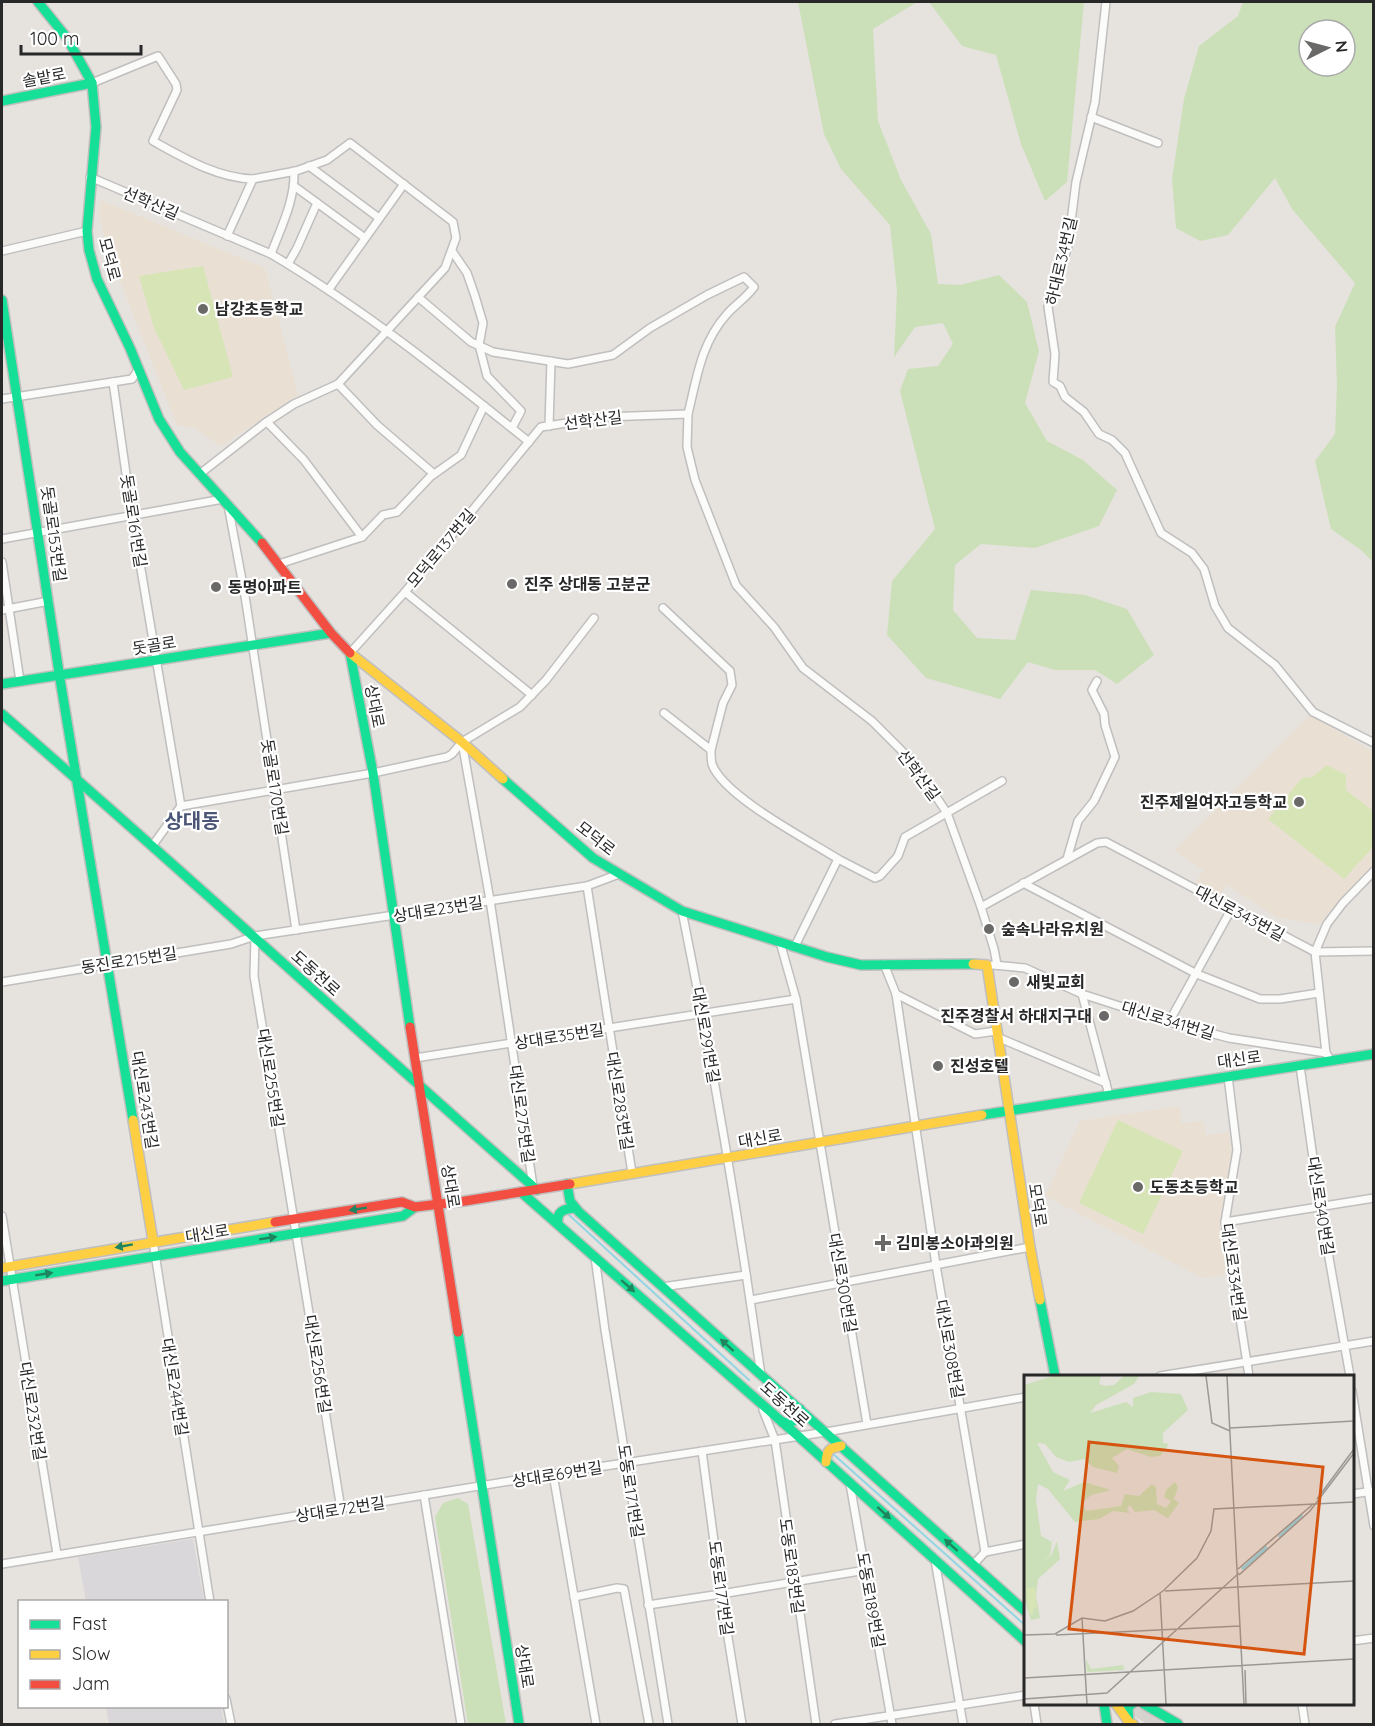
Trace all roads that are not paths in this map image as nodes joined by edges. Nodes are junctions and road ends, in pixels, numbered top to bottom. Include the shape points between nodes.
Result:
1 (38, 2) edge
2 (1106, 2) edge
3 (92, 83) junction
4 (2, 101) edge
5 (1091, 117) junction
6 (1158, 143) dead end
7 (309, 166) junction
8 (294, 171) junction
9 (90, 177) junction
10 (253, 179) junction
11 (404, 184) junction
12 (294, 186) junction
13 (317, 203) junction
14 (379, 218) junction
15 (87, 231) junction
16 (227, 236) junction
17 (365, 238) junction
18 (2, 251) edge
19 (452, 251) junction
20 (271, 254) junction
21 (288, 264) junction
22 (329, 289) junction
23 (418, 297) junction
24 (2, 300) edge
25 (387, 332) junction
26 (478, 345) junction
27 (551, 361) junction
28 (138, 370) junction
29 (113, 382) junction
30 (338, 384) junction
31 (18, 396) junction
32 (2, 399) edge
33 (484, 406) junction
34 (688, 414) junction
35 (267, 422) junction
36 (549, 426) junction
37 (512, 428) junction
38 (529, 442) junction
39 (201, 473) junction
40 (434, 474) junction
41 (225, 502) junction
42 (132, 516) junction
43 (39, 533) junction
44 (362, 537) junction
45 (2, 539) edge
46 (2, 562) edge
47 (279, 564) junction
48 (405, 592) junction
49 (49, 601) junction
50 (663, 608) dead end
51 (5, 609) edge
52 (594, 618) dead end
53 (330, 633) junction
54 (252, 645) junction
55 (350, 653) junction
56 (157, 660) junction
57 (60, 675) junction
58 (20, 681) junction
59 (1097, 681) dead end
60 (2, 684) edge
61 (532, 695) junction
62 (664, 713) dead end
63 (2, 714) edge
64 (462, 742) junction
65 (1374, 742) edge
66 (711, 750) junction
67 (373, 774) junction
68 (76, 778) junction
69 (1002, 780) dead end
70 (275, 790) junction
71 (181, 806) junction
72 (947, 813) junction
73 (153, 845) junction
74 (838, 859) junction
75 (1067, 859) junction
76 (1374, 871) edge
77 (619, 874) junction
78 (1023, 883) junction
79 (587, 886) junction
80 (490, 900) junction
81 (981, 907) junction
82 (1232, 908) junction
83 (682, 911) junction
84 (394, 916) junction
85 (296, 930) junction
86 (255, 936) junction
87 (780, 942) junction
88 (795, 946) junction
89 (1374, 951) edge
90 (1314, 952) junction
91 (109, 963) junction
92 (884, 964) junction
93 (992, 965) junction
94 (1197, 974) junction
95 (2, 982) edge
96 (1082, 993) junction
97 (1319, 993) junction
98 (896, 994) junction
99 (796, 999) junction
100 (703, 1013) junction
101 (1169, 1022) junction
102 (608, 1028) junction
103 (996, 1034) junction
104 (511, 1043) junction
105 (1326, 1053) junction
106 (1374, 1054) edge
107 (415, 1058) junction
108 (1331, 1062) junction
109 (1300, 1066) junction
110 (1228, 1076) junction
111 (1106, 1083) junction
112 (421, 1088) junction
113 (1109, 1095) junction
114 (1010, 1110) junction
115 (915, 1127) junction
116 (820, 1143) junction
117 (728, 1158) junction
118 (632, 1173) junction
119 (567, 1184) junction
120 (535, 1188) junction
121 (521, 1192) junction
122 (1374, 1198) edge
123 (439, 1204) junction
124 (415, 1207) junction
125 (1320, 1207) junction
126 (575, 1208) junction
127 (2, 1216) edge
128 (294, 1219) junction
129 (1225, 1222) junction
130 (558, 1224) junction
131 (296, 1233) junction
132 (153, 1241) junction
133 (1030, 1247) junction
134 (155, 1257) junction
135 (595, 1257) junction
136 (936, 1265) junction
137 (6, 1267) edge
138 (746, 1275) junction
139 (7, 1280) edge
140 (842, 1283) junction
141 (662, 1287) junction
142 (751, 1300) junction
143 (1374, 1341) edge
144 (1346, 1345) junction
145 (1246, 1362) junction
146 (761, 1375) junction
147 (1055, 1375) edge
148 (1171, 1375) edge
149 (1249, 1375) edge
150 (1350, 1375) edge
151 (1024, 1397) edge
152 (1354, 1397) edge
153 (800, 1409) junction
154 (960, 1409) junction
155 (763, 1410) dead end
156 (782, 1422) junction
157 (867, 1424) junction
158 (826, 1432) junction
159 (798, 1436) junction
160 (775, 1440) junction
161 (841, 1446) junction
162 (702, 1451) junction
163 (826, 1462) junction
164 (627, 1463) junction
165 (553, 1474) junction
166 (850, 1484) junction
167 (482, 1486) junction
168 (1371, 1491) edge
169 (1354, 1494) edge
170 (424, 1495) junction
171 (341, 1509) junction
172 (1374, 1526) edge
173 (198, 1532) junction
174 (1024, 1544) edge
175 (985, 1552) junction
176 (57, 1554) junction
177 (935, 1560) junction
178 (2, 1564) edge
179 (973, 1565) junction
180 (866, 1570) junction
181 (794, 1581) junction
182 (722, 1594) junction
183 (574, 1597) junction
184 (210, 1600) edge
185 (648, 1605) junction
186 (1024, 1610) edge
187 (1374, 1638) edge
188 (1024, 1640) edge
189 (1354, 1641) edge
190 (1024, 1695) edge
191 (959, 1705) junction
192 (1034, 1705) edge
193 (1104, 1705) edge
194 (1117, 1705) edge
195 (1131, 1705) edge
196 (1146, 1705) edge
197 (1302, 1705) edge
198 (228, 1708) edge
199 (890, 1716) junction
200 (1131, 1723) edge
201 (231, 1725) edge
202 (461, 1725) edge
203 (519, 1725) edge
204 (596, 1725) edge
205 (649, 1725) edge
206 (668, 1725) edge
207 (742, 1725) edge
208 (816, 1725) edge
209 (835, 1725) edge
210 (892, 1725) edge
211 (963, 1725) edge
212 (1037, 1725) edge
213 (1107, 1725) edge
214 (1178, 1725) edge
215 (1305, 1725) edge

1 - 3 street, 모덕로 via 67,38
2 - 5 street, 하대로34번길
3 - 4 street, 솔밭로
3 - 9 street, 모덕로 via 96,126
3 - 10 street via 158,56 177,90 153,141 235,178
5 - 6 street
5 - 65 street, 하대로34번길 via 1076,182 1068,246 1048,307 1055,354 1053,382 1084,411 1099,434 1125,453 1161,533 1192,553 1204,569 1215,606 1228,628 1275,665 1313,711
7 - 8 street
7 - 11 street via 327,160 350,143
7 - 14 street
8 - 10 street
8 - 12 street
9 - 15 street, 모덕로
9 - 16 street, 선학산길
10 - 16 street
11 - 14 street
11 - 19 street via 453,222 456,238
12 - 13 street
12 - 20 street
13 - 17 street
13 - 21 street
14 - 17 street
15 - 18 street
15 - 28 street, 모덕로 via 97,279
16 - 20 street, 선학산길
17 - 22 street
19 - 23 street via 444,268
19 - 26 street via 467,273 483,323
20 - 21 street, 선학산길
21 - 22 street, 선학산길
22 - 25 street, 선학산길
23 - 25 street
23 - 26 street
24 - 31 street, 돗골로153번길
25 - 30 street
25 - 33 street, 선학산길
26 - 27 street via 493,352
26 - 37 street via 487,376 521,411
27 - 34 street via 568,364 613,356 650,328 744,277 754,287 727,314 704,347
27 - 36 street
28 - 29 street via 132,379
28 - 39 street, 모덕로 via 165,430
29 - 31 street
29 - 42 street, 돗골로161번길
30 - 35 street via 294,404
30 - 40 street via 377,425
31 - 32 street
31 - 43 street, 돗골로153번길
33 - 37 street, 선학산길
33 - 40 street via 461,455
34 - 36 street, 선학산길 via 605,417
34 - 72 street, 선학산길 via 687,447 695,480 736,585 774,627 803,668 872,721 913,762
35 - 39 street
35 - 44 street via 304,460
36 - 38 street, 선학산길 via 541,427
37 - 38 street, 선학산길
38 - 48 street, 모덕로137번길
39 - 41 street, 모덕로
40 - 44 street via 397,512 383,515
41 - 42 street
41 - 47 street, 모덕로
41 - 54 street, 모덕로
42 - 43 street
42 - 56 street, 돗골로161번길
43 - 45 street
43 - 49 street, 돗골로153번길
44 - 47 street
46 - 51 street
47 - 53 street, 모덕로
48 - 55 street, 모덕로137번길
48 - 61 street
49 - 51 street
49 - 57 street, 돗골로153번길
50 - 66 street via 730,671 732,685 723,703
51 - 58 street
52 - 61 street
53 - 54 street, 돗골로
53 - 55 street, 모덕로
54 - 56 street, 돗골로
54 - 70 street, 돗골로170번길
55 - 64 street, 모덕로
55 - 67 street, 상대로
56 - 57 street, 돗골로
56 - 71 street, 돗골로161번길
57 - 58 street, 돗골로
57 - 68 street
58 - 60 street, 돗골로
59 - 75 street via 1092,690 1104,714 1114,757 1094,801 1078,821
61 - 64 street via 520,707
62 - 66 street
63 - 68 street, 도동천로
64 - 67 street via 447,757
64 - 77 street, 모덕로 via 593,858
64 - 80 street, 대신로275번길
66 - 74 street via 712,764 724,782
67 - 70 street
67 - 84 street, 상대로
68 - 73 street, 도동천로
68 - 91 street
69 - 72 street, 선학산길
70 - 71 street
70 - 85 street, 돗골로170번길
71 - 73 street
72 - 74 street via 904,837 898,856 880,876 875,878
72 - 81 street, 선학산길
73 - 86 street, 도동천로
74 - 88 street
75 - 78 street
75 - 82 street, 대신로343번길 via 1106,842
76 - 90 street via 1327,924
77 - 79 street, 상대로23번길
77 - 83 street, 모덕로
78 - 81 street
78 - 94 street
79 - 80 street, 상대로23번길
79 - 102 street, 대신로283번길
80 - 84 street, 상대로23번길
80 - 104 street, 대신로275번길
81 - 93 street, 선학산길 via 994,949
82 - 90 street, 대신로343번길
82 - 94 street
83 - 87 street, 모덕로
83 - 100 street, 대신로291번길
84 - 85 street, 상대로23번길
84 - 107 street, 상대로
85 - 86 street, 상대로23번길
86 - 91 street, 동진로215번길 via 231,944
86 - 112 street, 도동천로
86 - 128 street, 대신로255번길 via 254,976
87 - 88 street, 모덕로
87 - 99 street, 대신로300번길
88 - 92 street, 모덕로 via 861,965
89 - 90 street
90 - 97 street
91 - 95 street, 동진로215번길
91 - 132 street, 대신로243번길
92 - 93 street, 모덕로
92 - 98 street, 대신로308번길
93 - 96 street, 대신로341번길 via 1025,968
93 - 103 street, 모덕로
94 - 97 street via 1260,999
94 - 101 street
96 - 101 street, 대신로341번길
96 - 111 street
97 - 105 street
98 - 103 street via 975,1034
98 - 115 street, 대신로308번길
99 - 100 street, 상대로35번길
99 - 116 street, 대신로300번길
100 - 102 street, 상대로35번길
100 - 117 street, 대신로291번길
101 - 105 street, 대신로341번길 via 1259,1044
102 - 104 street, 상대로35번길
102 - 118 street, 대신로283번길
103 - 111 street
103 - 114 street, 모덕로
104 - 107 street, 상대로35번길
104 - 120 street, 대신로275번길
105 - 108 street
106 - 108 street, 대신로
107 - 112 street, 상대로
108 - 109 street, 대신로
109 - 110 street, 대신로
109 - 125 street, 대신로340번길
110 - 113 street, 대신로
110 - 129 street, 대신로334번길 via 1237,1150
111 - 113 street
112 - 120 street, 도동천로
112 - 123 street, 상대로
113 - 114 street, 대신로
114 - 115 street, 대신로
114 - 133 street, 모덕로
115 - 116 street, 대신로
115 - 136 street, 대신로308번길
116 - 117 street, 대신로
116 - 140 street, 대신로300번길
117 - 118 street, 대신로
117 - 138 street, 대신로291번길
118 - 119 street, 대신로
119 - 120 street, 대신로
119 - 126 street, 도동천로
120 - 121 street, 대신로
121 - 123 street, 대신로
121 - 130 street, 도동천로
122 - 125 street
123 - 124 street, 대신로
123 - 167 street, 상대로
124 -> 128 street, 대신로 via 402,1202
124 - 131 street, 대신로 via 403,1216
125 - 129 street
125 - 144 street, 대신로340번길
126 - 130 street via 559,1213
126 - 141 street, 도동천로
127 - 137 street, 대신로232번길
128 - 131 street, 대신로256번길
128 - 132 street, 대신로
129 - 145 street, 대신로334번길
130 - 135 street, 도동천로
134 -> 131 street, 대신로
131 - 171 street, 대신로256번길
132 - 134 street, 대신로244번길
132 -> 137 street, 대신로
133 - 136 street
133 - 147 street, 모덕로
139 -> 134 street, 대신로
134 - 173 street, 대신로244번길
135 -> 156 street, 도동천로
135 - 164 street, 도동로171번길
136 - 140 street
136 - 154 street, 대신로308번길
137 - 139 street, 대신로232번길
138 - 141 street
138 - 142 street, 대신로291번길
139 - 176 street, 대신로232번길
140 - 142 street
140 - 157 street, 대신로300번길
146 -> 141 street, 도동천로
142 - 146 street, 대신로291번길
143 - 144 street
144 - 145 street
144 - 150 street, 대신로340번길
145 - 148 street
145 - 149 street, 대신로334번길
146 - 153 street, 도동천로
151 - 154 street, 상대로69번길
152 - 168 street
153 - 156 street via 794,1422
153 - 158 street, 도동천로
154 - 157 street, 상대로69번길
154 - 175 street, 대신로308번길
155 - 160 street, 도동로183번길
156 - 159 street, 도동천로
157 - 158 street, 상대로69번길
158 - 159 street, 상대로69번길
158 - 161 street, 도동천로
159 - 160 street, 상대로69번길
159 - 163 street, 도동천로
160 - 162 street, 상대로69번길
160 - 181 street, 도동로183번길
161 - 163 street via 827,1451
179 -> 161 street, 도동천로
162 - 164 street, 상대로69번길
162 - 182 street, 도동로177번길
163 - 166 street, 도동천로
164 - 165 street, 상대로69번길
164 - 185 street, 도동로171번길
165 - 167 street, 상대로69번길
165 - 183 street
166 -> 177 street, 도동천로
166 - 180 street, 도동로189번길
167 - 170 street, 상대로72번길
167 - 203 street, 상대로
168 - 169 street
168 - 172 street
170 - 171 street, 상대로72번길
170 - 202 street
171 - 173 street, 상대로72번길
173 - 176 street, 상대로72번길
173 - 184 street, 대신로244번길
174 - 175 street
175 - 179 street
176 - 178 street, 상대로72번길
177 - 188 street, 도동천로
177 - 191 street
179 - 186 street, 도동천로
180 - 181 street
180 - 199 street, 도동로189번길
181 - 182 street
181 - 208 street, 도동로183번길
182 - 185 street
182 - 207 street, 도동로177번길
183 - 204 street
183 - 205 street via 624,1589
185 - 206 street, 도동로171번길
187 - 189 street
190 - 191 street
191 - 199 street
191 - 211 street
192 - 212 street
193 - 213 street
194 - 200 street
195 - 200 street
196 - 214 street
197 - 215 street
198 - 201 street
199 - 209 street
199 - 210 street, 도동로189번길

